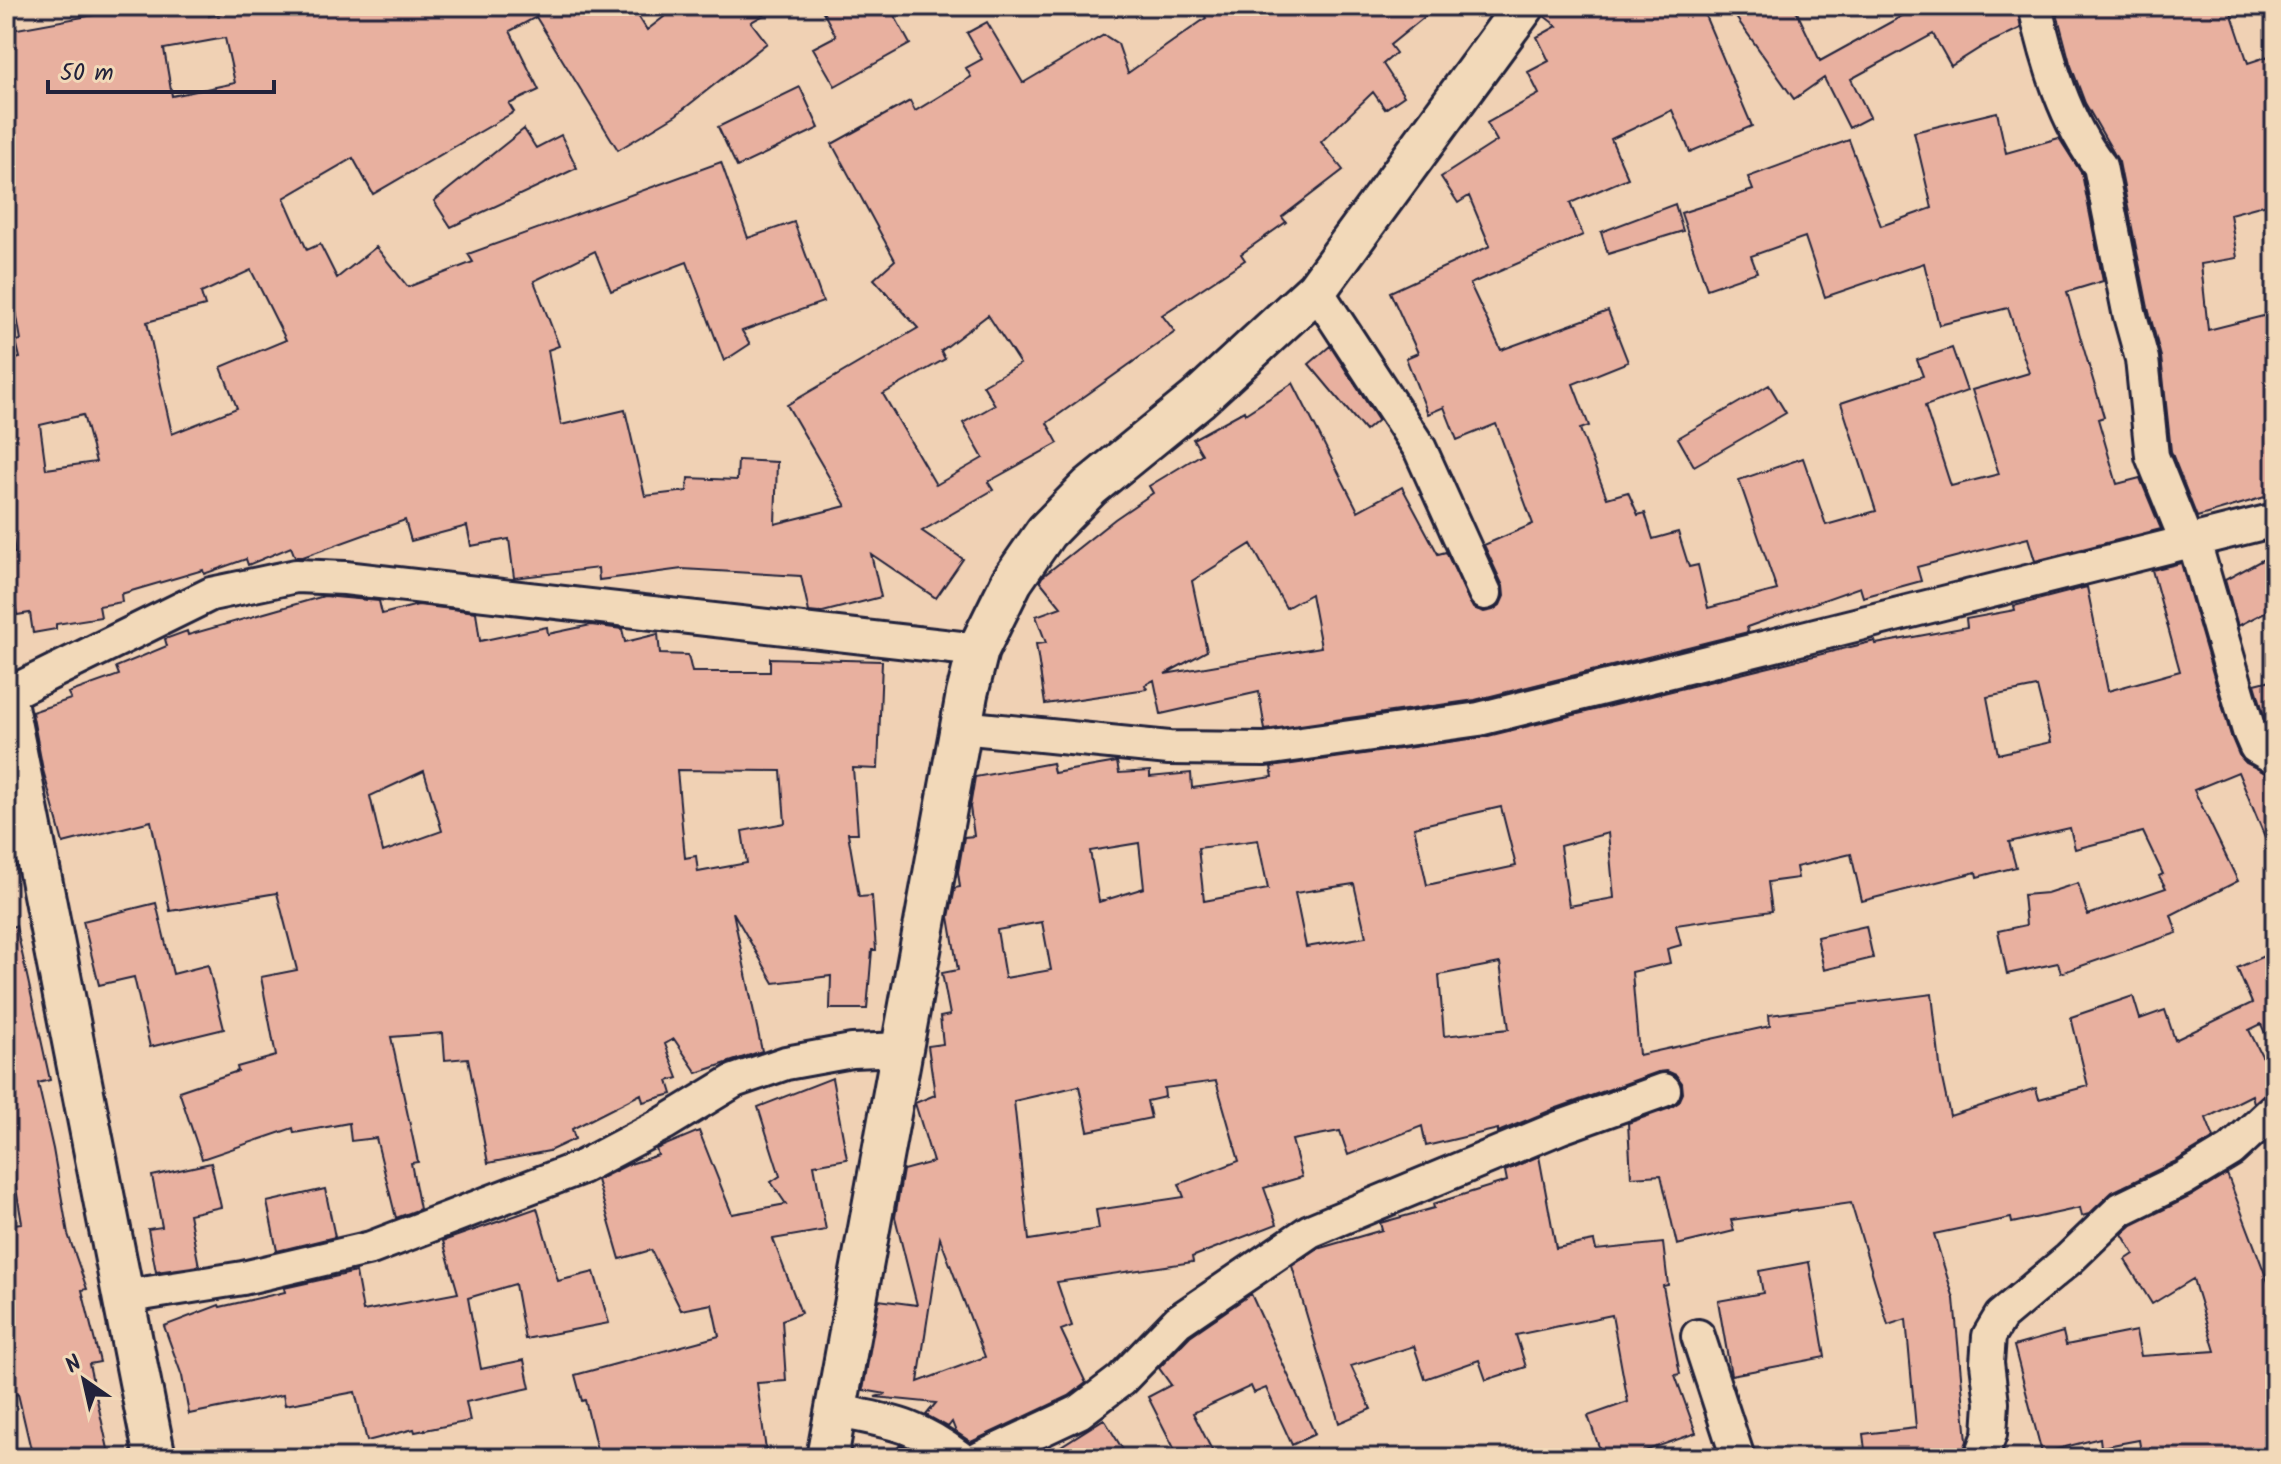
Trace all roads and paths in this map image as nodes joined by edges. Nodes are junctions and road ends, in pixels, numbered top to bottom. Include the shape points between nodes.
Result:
1 (1524, 6) edge
2 (2035, 6) edge
3 (1316, 290) junction
4 (2275, 520) edge
5 (2190, 541) junction
6 (1485, 593) dead end
7 (978, 650) junction
8 (6, 698) edge
9 (961, 727) junction
10 (2275, 758) edge
11 (903, 1049) junction
12 (1664, 1090) dead end
13 (2275, 1109) edge
14 (123, 1297) junction
15 (1698, 1336) dead end
16 (838, 1411) junction
17 (155, 1458) edge
18 (827, 1458) edge
19 (960, 1458) edge
20 (981, 1458) edge
21 (1738, 1458) edge
22 (1981, 1458) edge

1 - 3 street
2 - 5 street via 2061,95 2100,166 2142,359 2152,456
3 - 6 street via 1420,449
3 - 7 street via 1198,399 1090,487 1046,532 1012,581
4 - 5 street
5 - 9 street via 1479,719 1265,749 1169,748
5 - 10 street via 2249,731 2256,747
7 - 8 street via 296,576 211,594
7 - 9 street
8 - 14 street
9 - 11 street
11 - 14 street via 852,1051 786,1063 734,1081 582,1167 371,1248 243,1278
11 - 16 street
12 - 20 street via 1546,1132 1310,1231 1178,1321 1121,1380 1079,1412
13 - 22 street via 2231,1150 2121,1209 2001,1316 1989,1336 1990,1434
14 - 17 street
15 - 21 street
16 - 18 street
16 - 19 street via 909,1426

